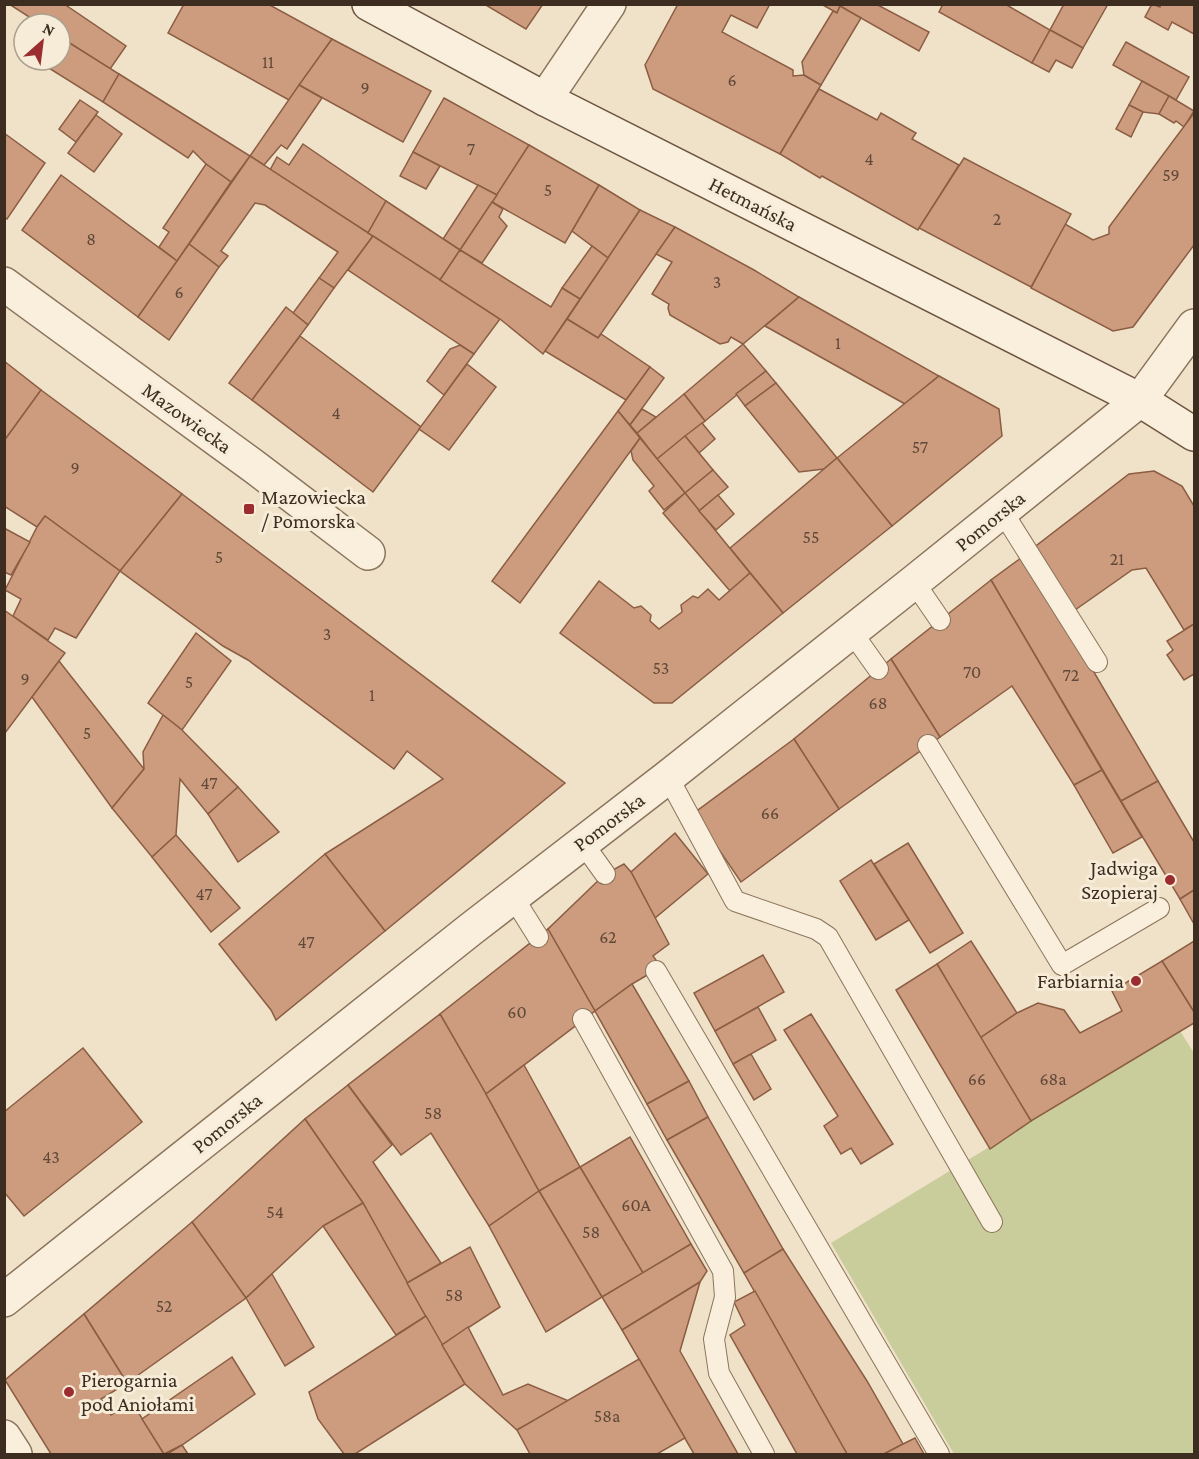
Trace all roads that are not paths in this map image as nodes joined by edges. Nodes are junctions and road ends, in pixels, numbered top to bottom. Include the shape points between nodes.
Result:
1 (369, 4) edge
2 (609, 4) edge
3 (545, 99) junction
4 (4, 284) edge
5 (1194, 326) edge
6 (1140, 400) junction
7 (1194, 434) edge
8 (1002, 511) junction
9 (368, 553) dead end
10 (914, 582) junction
11 (940, 620) dead end
12 (851, 631) junction
13 (1097, 662) dead end
14 (878, 669) dead end
15 (928, 746) dead end
16 (668, 777) junction
17 (582, 842) junction
18 (605, 874) dead end
19 (513, 897) junction
20 (1159, 908) dead end
21 (538, 937) dead end
22 (656, 971) dead end
23 (583, 1018) dead end
24 (992, 1222) dead end
25 (4, 1300) edge
26 (4, 1437) edge
27 (15, 1455) edge
28 (764, 1455) edge
29 (939, 1455) edge

1 - 3 street, Hetmańska
2 - 3 street
3 - 6 street, Hetmańska
4 - 9 street, Mazowiecka
5 - 6 street, Pomorska
6 - 7 street, Hetmańska
6 - 8 street, Pomorska
8 - 10 street, Pomorska
8 - 13 lane
10 - 11 lane
10 - 12 street, Pomorska
12 - 14 lane
12 - 16 street, Pomorska
15 - 20 lane via 1062,965
16 - 17 street, Pomorska
16 - 24 lane via 735,902 816,928 828,938
17 - 18 lane
17 - 19 street, Pomorska
19 - 21 lane
19 - 25 street, Pomorska
22 - 29 lane
23 - 28 lane via 723,1271 725,1297 714,1339 719,1373
26 - 27 street

